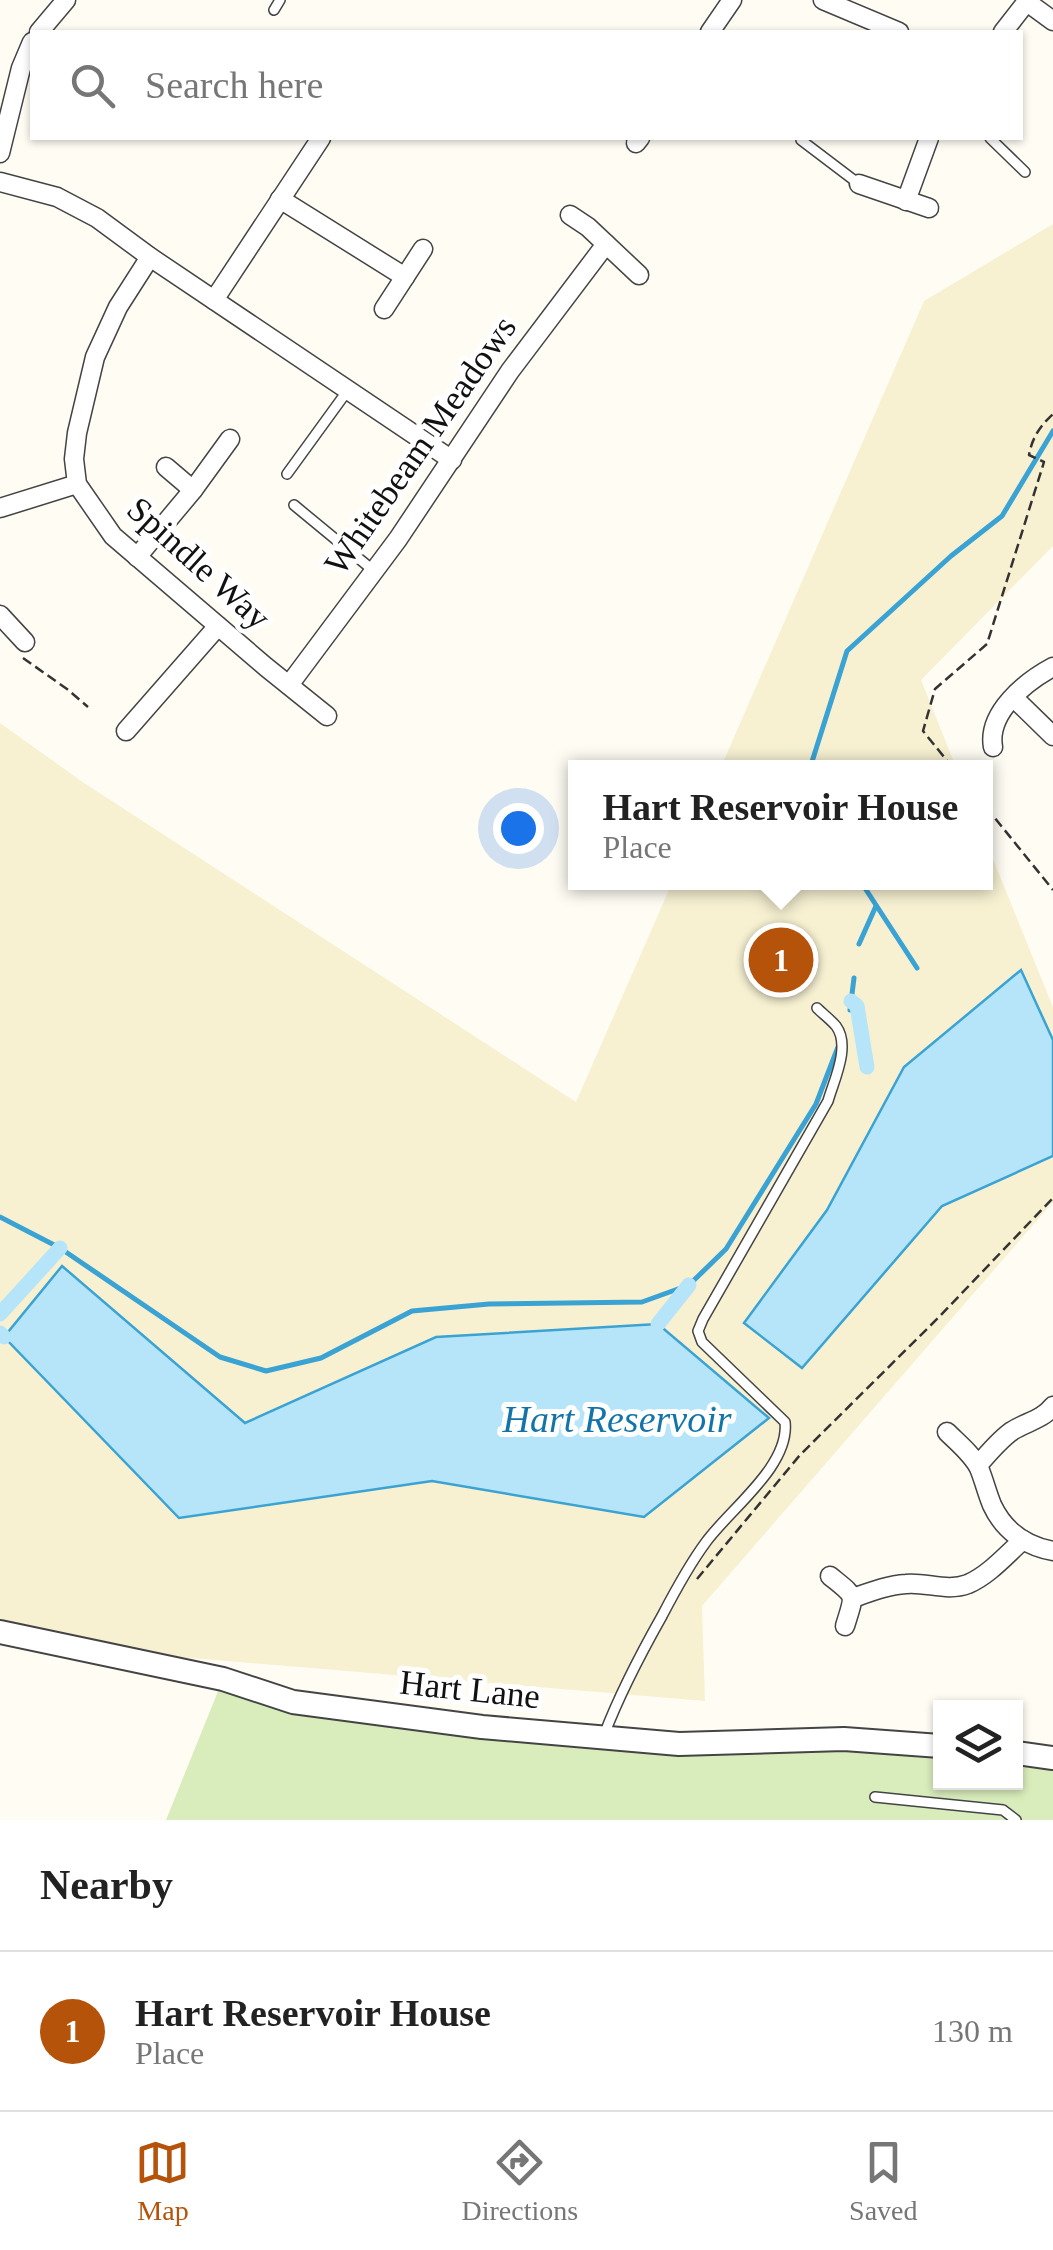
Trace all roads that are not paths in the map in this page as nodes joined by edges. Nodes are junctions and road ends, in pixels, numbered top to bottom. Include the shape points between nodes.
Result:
1 (66, 0) edge
2 (732, 0) edge
3 (823, 0) edge
4 (1027, 1) edge
5 (1053, 22) edge
6 (40, 30) edge
7 (711, 30) edge
8 (894, 30) edge
9 (1005, 30) edge
10 (30, 47) edge
11 (320, 140) edge
12 (801, 140) dead end
13 (928, 140) edge
14 (992, 140) edge
15 (0, 153) edge
16 (1025, 172) dead end
17 (0, 182) edge
18 (859, 184) joint
19 (280, 199) junction
20 (906, 200) junction
21 (930, 208) dead end
22 (570, 215) dead end
23 (606, 244) junction
24 (423, 248) dead end
25 (150, 257) junction
26 (639, 275) dead end
27 (404, 278) junction
28 (214, 300) junction
29 (384, 309) dead end
30 (348, 390) junction
31 (230, 438) dead end
32 (452, 460) junction
33 (166, 468) dead end
34 (287, 474) dead end
35 (78, 484) junction
36 (193, 490) junction
37 (294, 504) dead end
38 (0, 508) edge
39 (138, 558) junction
40 (374, 571) junction
41 (0, 614) edge
42 (218, 626) junction
43 (19, 646) road end
44 (1053, 668) edge
45 (289, 685) junction
46 (1014, 698) junction
47 (328, 716) dead end
48 (126, 732) dead end
49 (1053, 736) edge
50 (993, 748) dead end
51 (817, 1008) dead end
52 (1053, 1406) edge
53 (947, 1432) dead end
54 (978, 1466) junction
55 (1023, 1540) junction
56 (1053, 1551) edge
57 (830, 1576) dead end
58 (854, 1598) junction
59 (845, 1626) dead end
60 (0, 1632) edge
61 (603, 1737) junction
62 (933, 1745) edge
63 (1023, 1754) edge
64 (1053, 1758) edge
65 (875, 1796) dead end
66 (1016, 1820) edge

1 - 6 street
2 - 7 street
3 - 8 street
4 - 5 street
4 - 9 street
10 - 15 street
11 - 19 street
12 - 18 lane
13 - 20 street
14 - 16 lane
17 - 25 street via 57,196
18 - 20 street
19 - 27 street
19 - 28 street
20 - 21 street
22 - 23 street
23 - 26 street
23 - 32 street, Whitebeam Meadows
24 - 27 street
25 - 28 street
25 - 35 street via 95,358 77,434
27 - 29 street
28 - 30 street
30 - 32 street
30 - 34 lane
31 - 36 street
32 - 40 street, Whitebeam Meadows
33 - 36 street
35 - 38 street
35 - 39 street, Spindle Way via 113,536
36 - 39 street
37 - 40 lane
39 - 42 street, Spindle Way
40 - 45 street, Whitebeam Meadows
41 - 43 street
42 - 45 street, Spindle Way
42 - 48 street
44 - 46 street
45 - 47 street, Spindle Way
46 - 49 street
46 - 50 street via 994,724
51 - 61 lane via 842,1040 828,1101 698,1332 785,1422 786,1435 780,1454 706,1542 672,1598
52 - 54 street via 1014,1430
53 - 54 street
54 - 55 street via 1002,1522
55 - 56 street
55 - 58 street via 967,1584 910,1583
57 - 58 street
58 - 59 street
60 - 61 street, Hart Lane via 223,1678 293,1702
61 - 62 street, Hart Lane via 678,1744 844,1739
63 - 64 street
65 - 66 lane via 1003,1810

